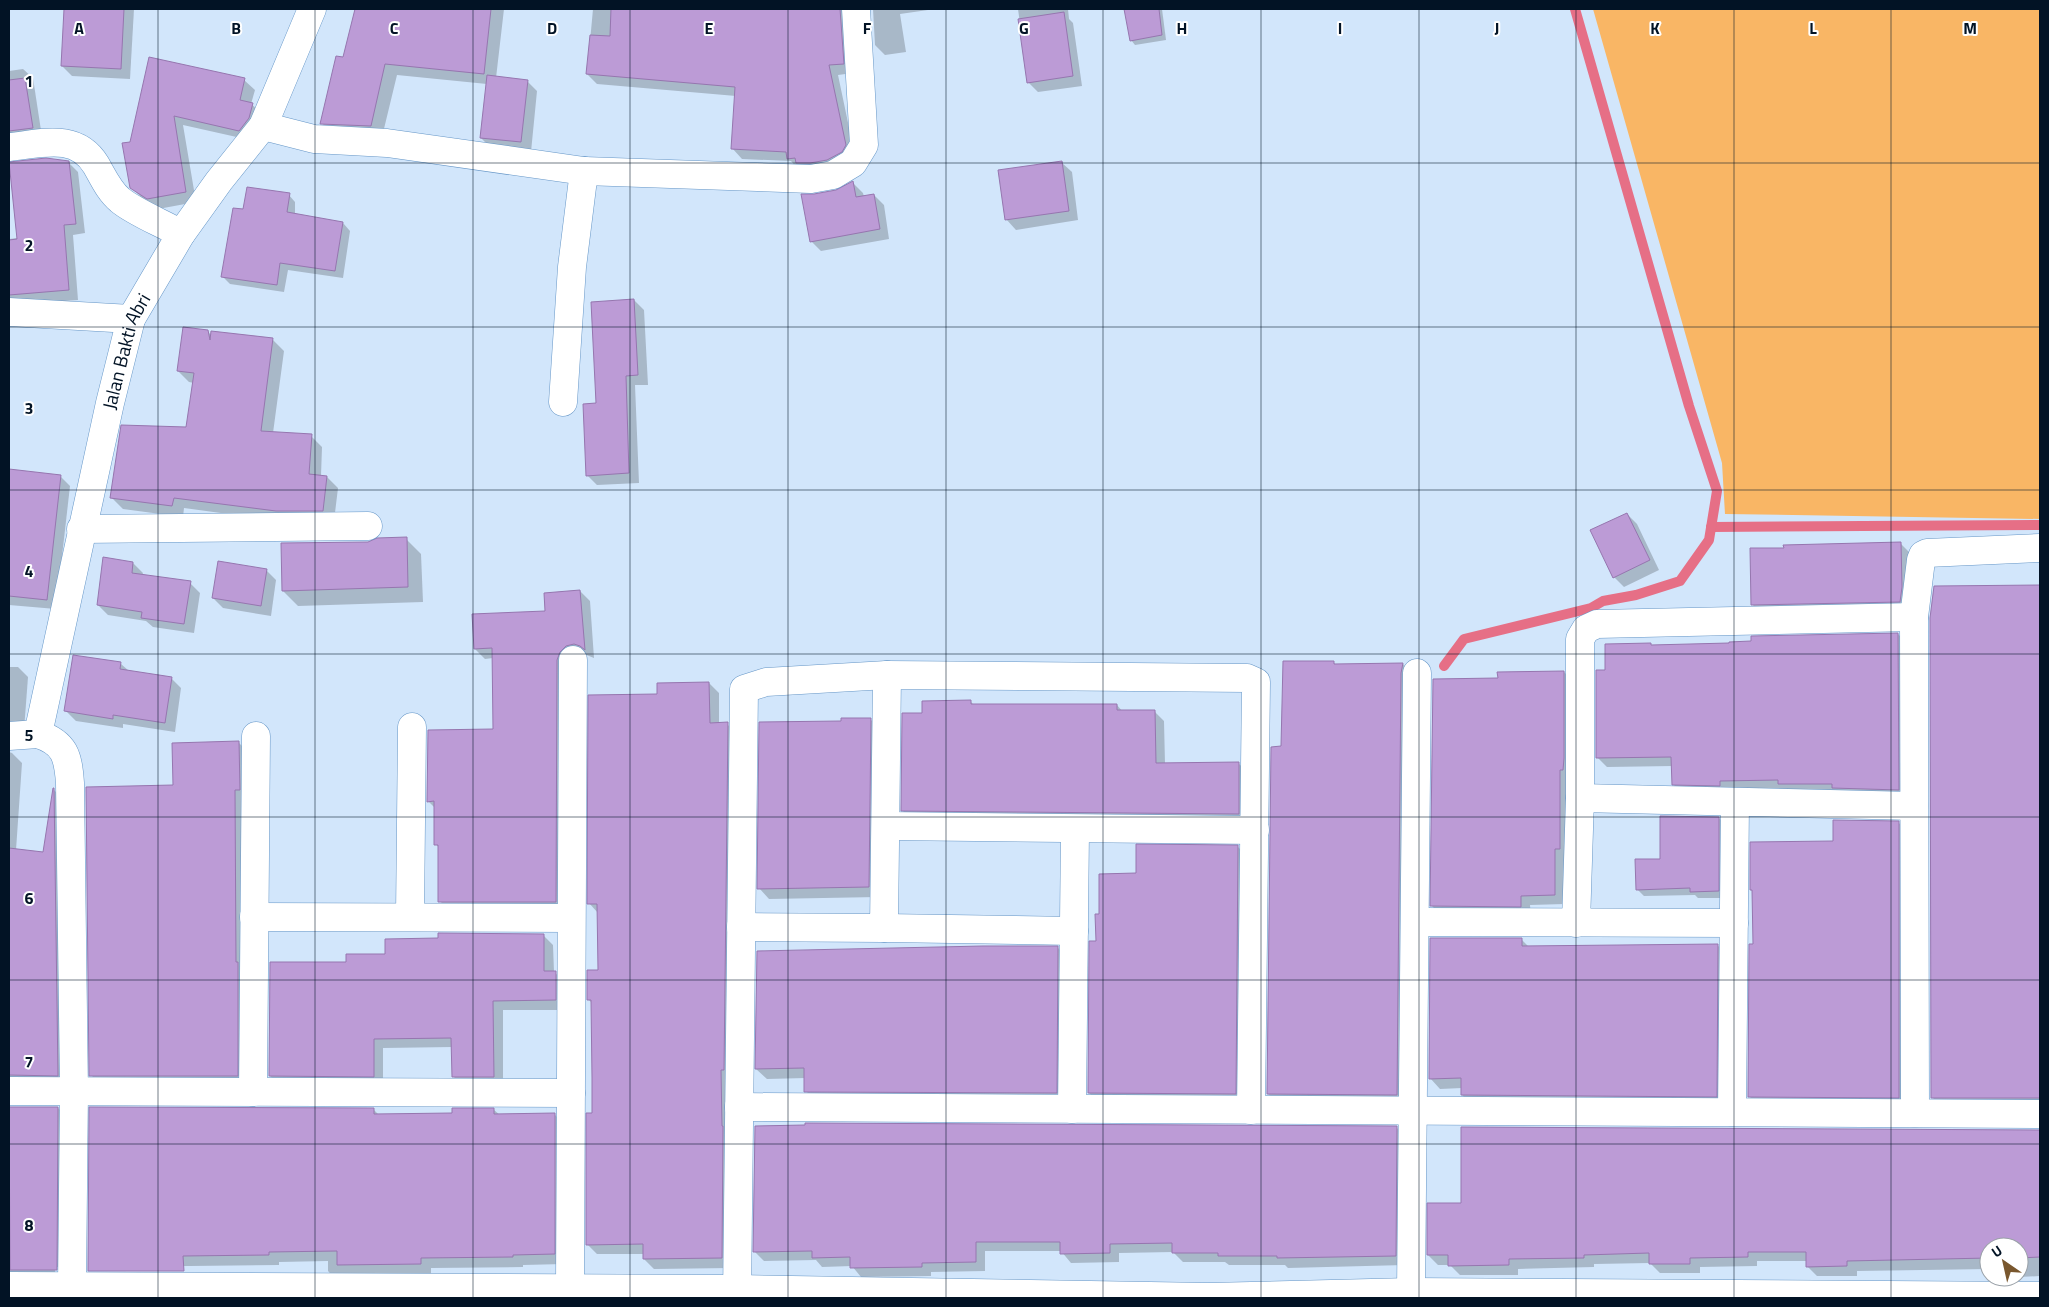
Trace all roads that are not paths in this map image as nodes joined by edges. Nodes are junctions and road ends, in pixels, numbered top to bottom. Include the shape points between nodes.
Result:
1 (312, 9) edge
2 (856, 9) edge
3 (263, 126) junction
4 (9, 147) edge
5 (584, 171) junction
6 (181, 234) junction
7 (9, 312) edge
8 (131, 319) junction
9 (563, 402) dead end
10 (368, 526) dead end
11 (81, 529) junction
12 (2040, 548) edge
13 (1914, 617) junction
14 (573, 660) dead end
15 (1418, 673) dead end
16 (887, 675) junction
17 (412, 727) dead end
18 (38, 734) junction
19 (9, 736) edge
20 (256, 736) dead end
21 (1580, 798) junction
22 (1736, 802) junction
23 (1914, 806) junction
24 (886, 826) junction
25 (1075, 830) junction
26 (1255, 830) junction
27 (254, 917) junction
28 (410, 917) junction
29 (572, 918) junction
30 (1415, 922) junction
31 (1576, 923) junction
32 (1734, 923) junction
33 (741, 927) junction
34 (884, 928) junction
35 (1074, 931) junction
36 (9, 1091) edge
37 (74, 1091) junction
38 (253, 1092) junction
39 (571, 1094) junction
40 (739, 1107) junction
41 (1072, 1109) junction
42 (1251, 1110) junction
43 (1412, 1110) junction
44 (1732, 1112) junction
45 (1915, 1113) junction
46 (2040, 1114) edge
47 (9, 1286) edge
48 (72, 1286) junction
49 (570, 1288) junction
50 (1411, 1292) junction
51 (409, 1293) edge
52 (737, 1294) edge
53 (1544, 1296) edge
54 (2040, 1296) edge
55 (1895, 1297) edge
56 (1209, 1298) edge

1 - 3 street, Jalan Bakti Abri
2 - 5 street via 864,145 853,163 833,174 810,179
3 - 5 street via 314,138 387,143
3 - 6 street, Jalan Bakti Abri
4 - 6 street via 57,142 74,145 85,151 120,200
5 - 9 street via 572,267
6 - 8 street, Jalan Bakti Abri
7 - 8 street
8 - 11 street, Jalan Bakti Abri
10 - 11 street
11 - 18 street, Jalan Bakti Abri
12 - 13 street via 1923,555
13 - 21 street via 1597,624 1586,629 1580,639
13 - 23 street
14 - 29 street
15 - 30 street
16 - 24 street
16 - 26 street via 1246,678 1256,682
16 - 33 street via 766,682 744,689
17 - 28 street
18 - 19 street
18 - 37 street via 52,738 68,761
20 - 27 street
21 - 22 street
21 - 31 street
22 - 23 street
22 - 32 street
23 - 45 street
24 - 25 street
24 - 34 street
25 - 26 street
25 - 35 street
26 - 42 street
27 - 28 street
27 - 38 street
28 - 29 street
29 - 39 street
30 - 31 street
30 - 43 street
31 - 32 street
32 - 44 street
33 - 34 street
33 - 40 street
34 - 35 street
35 - 41 street
36 - 37 street
37 - 38 street
37 - 48 street
38 - 39 street
39 - 49 street
40 - 41 street
40 - 52 street
41 - 42 street
42 - 43 street
43 - 44 street
43 - 50 street
44 - 45 street
45 - 46 street
47 - 48 street
48 - 51 street
49 - 51 street
49 - 52 street
50 - 53 street
50 - 56 street
52 - 56 street
53 - 55 street
54 - 55 street

